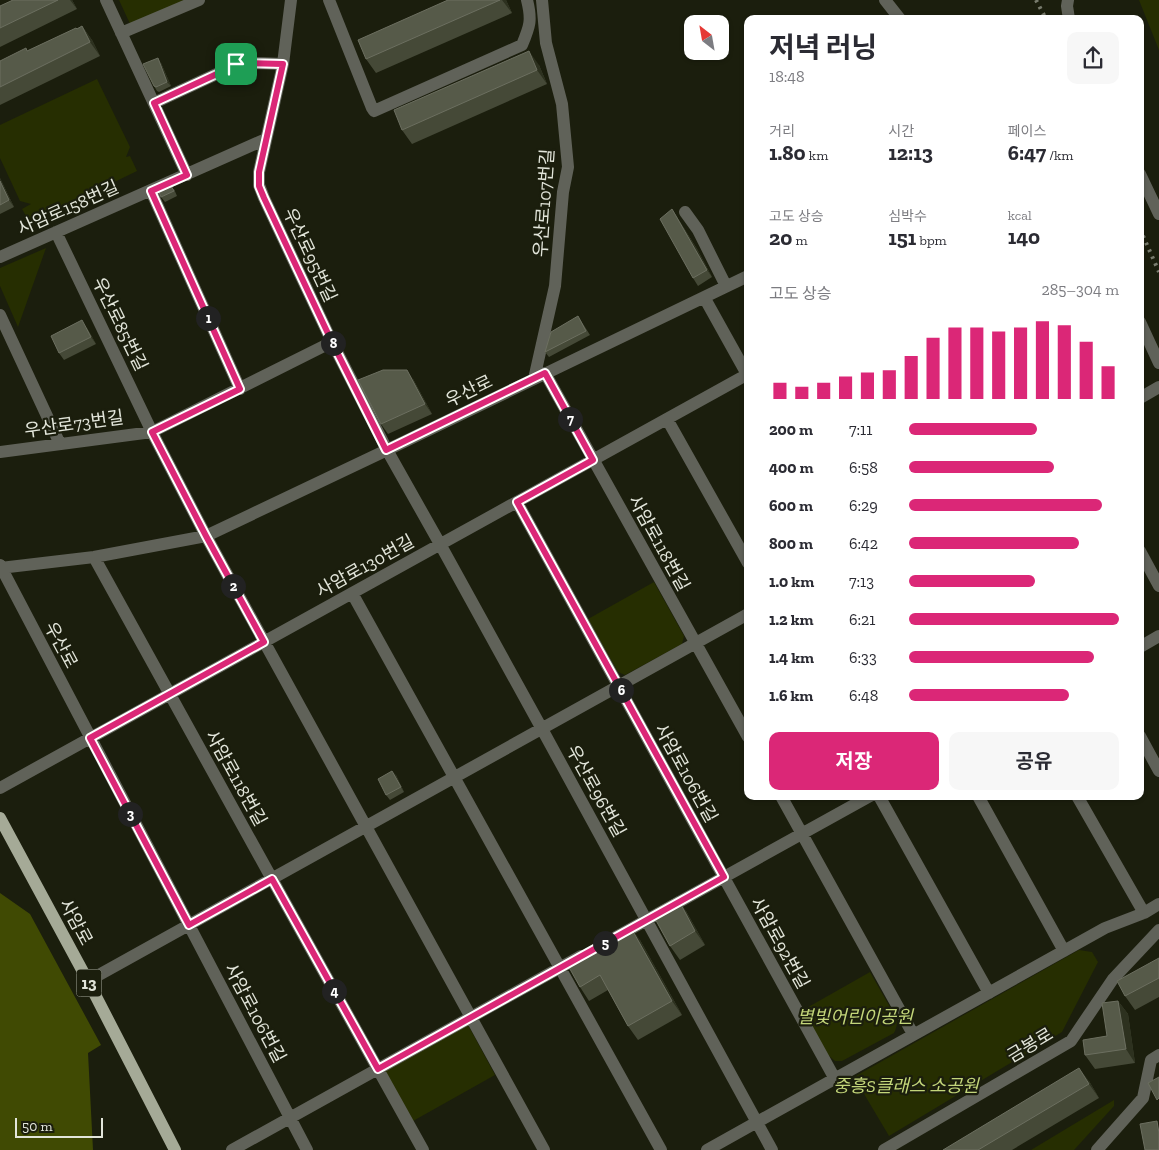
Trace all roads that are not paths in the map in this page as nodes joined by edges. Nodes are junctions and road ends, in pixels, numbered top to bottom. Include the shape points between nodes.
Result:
1 (106, 0) edge
2 (199, 0) edge
3 (291, 0) edge
4 (329, 0) edge
5 (526, 0) edge
6 (542, 0) edge
7 (885, 0) edge
8 (1068, 0) edge
9 (897, 15) edge
10 (1069, 15) edge
11 (121, 34) junction
12 (283, 64) junction
13 (154, 103) junction
14 (266, 138) junction
15 (187, 175) junction
16 (1144, 182) edge
17 (151, 191) junction
18 (685, 212) dead end
19 (1159, 214) edge
20 (56, 232) junction
21 (0, 257) edge
22 (744, 278) edge
23 (726, 286) junction
24 (704, 297) junction
25 (0, 316) edge
26 (1144, 331) edge
27 (332, 342) junction
28 (1159, 363) edge
29 (744, 370) edge
30 (539, 376) junction
31 (744, 377) edge
32 (1159, 387) edge
33 (240, 389) junction
34 (1144, 396) edge
35 (667, 419) junction
36 (152, 432) junction
37 (60, 444) junction
38 (386, 450) junction
39 (0, 452) edge
40 (593, 460) junction
41 (517, 502) junction
42 (206, 536) junction
43 (440, 544) junction
44 (94, 556) junction
45 (744, 556) edge
46 (1144, 558) edge
47 (0, 566) edge
48 (1159, 586) edge
49 (352, 593) junction
50 (744, 616) edge
51 (1159, 636) edge
52 (264, 642) junction
53 (695, 643) junction
54 (1144, 645) edge
55 (618, 686) junction
56 (169, 694) junction
57 (542, 728) junction
58 (744, 730) edge
59 (90, 738) junction
60 (1144, 743) edge
61 (1159, 770) edge
62 (455, 777) junction
63 (0, 788) edge
64 (783, 800) edge
65 (863, 800) edge
66 (880, 800) edge
67 (980, 800) edge
68 (1080, 800) edge
69 (0, 818) edge
70 (366, 827) junction
71 (802, 834) junction
72 (724, 877) junction
73 (272, 879) junction
74 (1159, 904) edge
75 (1144, 913) junction
76 (647, 920) junction
77 (189, 925) junction
78 (1159, 930) edge
79 (1064, 951) junction
80 (560, 968) junction
81 (88, 981) junction
82 (989, 993) junction
83 (471, 1018) junction
84 (914, 1034) junction
85 (1159, 1055) edge
86 (378, 1069) junction
87 (835, 1079) junction
88 (290, 1118) junction
89 (758, 1122) junction
90 (175, 1150) edge
91 (232, 1150) edge
92 (307, 1150) edge
93 (423, 1150) edge
94 (544, 1150) edge
95 (662, 1150) edge
96 (707, 1150) edge
97 (772, 1150) edge
98 (885, 1150) edge
99 (1097, 1150) edge

1 - 11 street
2 - 11 street
3 - 12 street, 우산로95번길
4 - 5 street via 352,44 374,111 522,45 529,28
6 - 30 street, 우산로107번길 via 546,43 562,104 568,167 555,286
7 - 9 street
8 - 10 street
11 - 13 street
12 - 13 street via 236,64
12 - 14 street, 우산로95번길
13 - 15 street
14 - 15 street, 사암로158번길
14 - 27 street, 우산로95번길 via 259,186
15 - 17 street, 사암로158번길
16 - 19 street
17 - 20 street, 사암로158번길
17 - 33 street
18 - 23 street via 698,230
20 - 21 street, 사암로158번길
20 - 36 street, 우산로85번길
22 - 23 street, 우산로
23 - 24 street, 우산로
24 - 29 street
24 - 30 street, 우산로
25 - 37 street
26 - 28 street
27 - 33 street
27 - 38 street, 우산로95번길
30 - 38 street, 우산로
30 - 40 street, 사암로118번길
31 - 35 street, 사암로130번길
32 - 34 street
33 - 36 street
35 - 40 street, 사암로130번길
35 - 45 street
36 - 37 street, 우산로73번길
36 - 42 street, 우산로85번길
37 - 39 street, 우산로73번길
38 - 42 street, 우산로
38 - 43 street, 우산로96번길
40 - 41 street, 사암로130번길
40 - 53 street, 사암로118번길
41 - 43 street, 사암로130번길
41 - 55 street
42 - 44 street, 우산로
42 - 52 street
43 - 49 street, 사암로130번길
43 - 57 street, 우산로96번길
44 - 47 street, 우산로
44 - 56 street
46 - 48 street
47 - 59 street, 우산로
49 - 52 street, 사암로130번길
49 - 62 street
50 - 53 street
51 - 54 street
52 - 56 street, 사암로130번길
52 - 70 street
53 - 55 street
53 - 58 street
55 - 57 street
55 - 72 street, 사암로106번길
56 - 59 street, 사암로130번길
56 - 73 street, 사암로118번길
57 - 62 street
57 - 76 street, 우산로96번길
59 - 63 street, 사암로130번길
59 - 77 street
60 - 61 street
62 - 70 street
62 - 80 street
64 - 71 street
65 - 71 street
66 - 82 street
67 - 79 street
68 - 75 street
69 - 81 main road, 사암로 / 13
70 - 73 street
70 - 83 street
71 - 72 street
71 - 84 street
72 - 76 street
72 - 87 street, 사암로92번길
73 - 77 street
73 - 86 street
74 - 75 street
75 - 79 street via 1105,928
76 - 80 street
76 - 89 street, 우산로96번길
77 - 81 street
77 - 88 street, 사암로106번길
78 - 98 street, 금봉로 via 1113,979 1071,1041
79 - 82 street
80 - 83 street
80 - 95 street
81 - 90 main road, 사암로 / 13
82 - 84 street
83 - 86 street
83 - 94 street
84 - 87 street
85 - 99 street via 1150,1060 1143,1098
86 - 88 street
86 - 93 street
87 - 89 street
88 - 91 street
88 - 92 street
89 - 96 street
89 - 97 street, 우산로96번길

